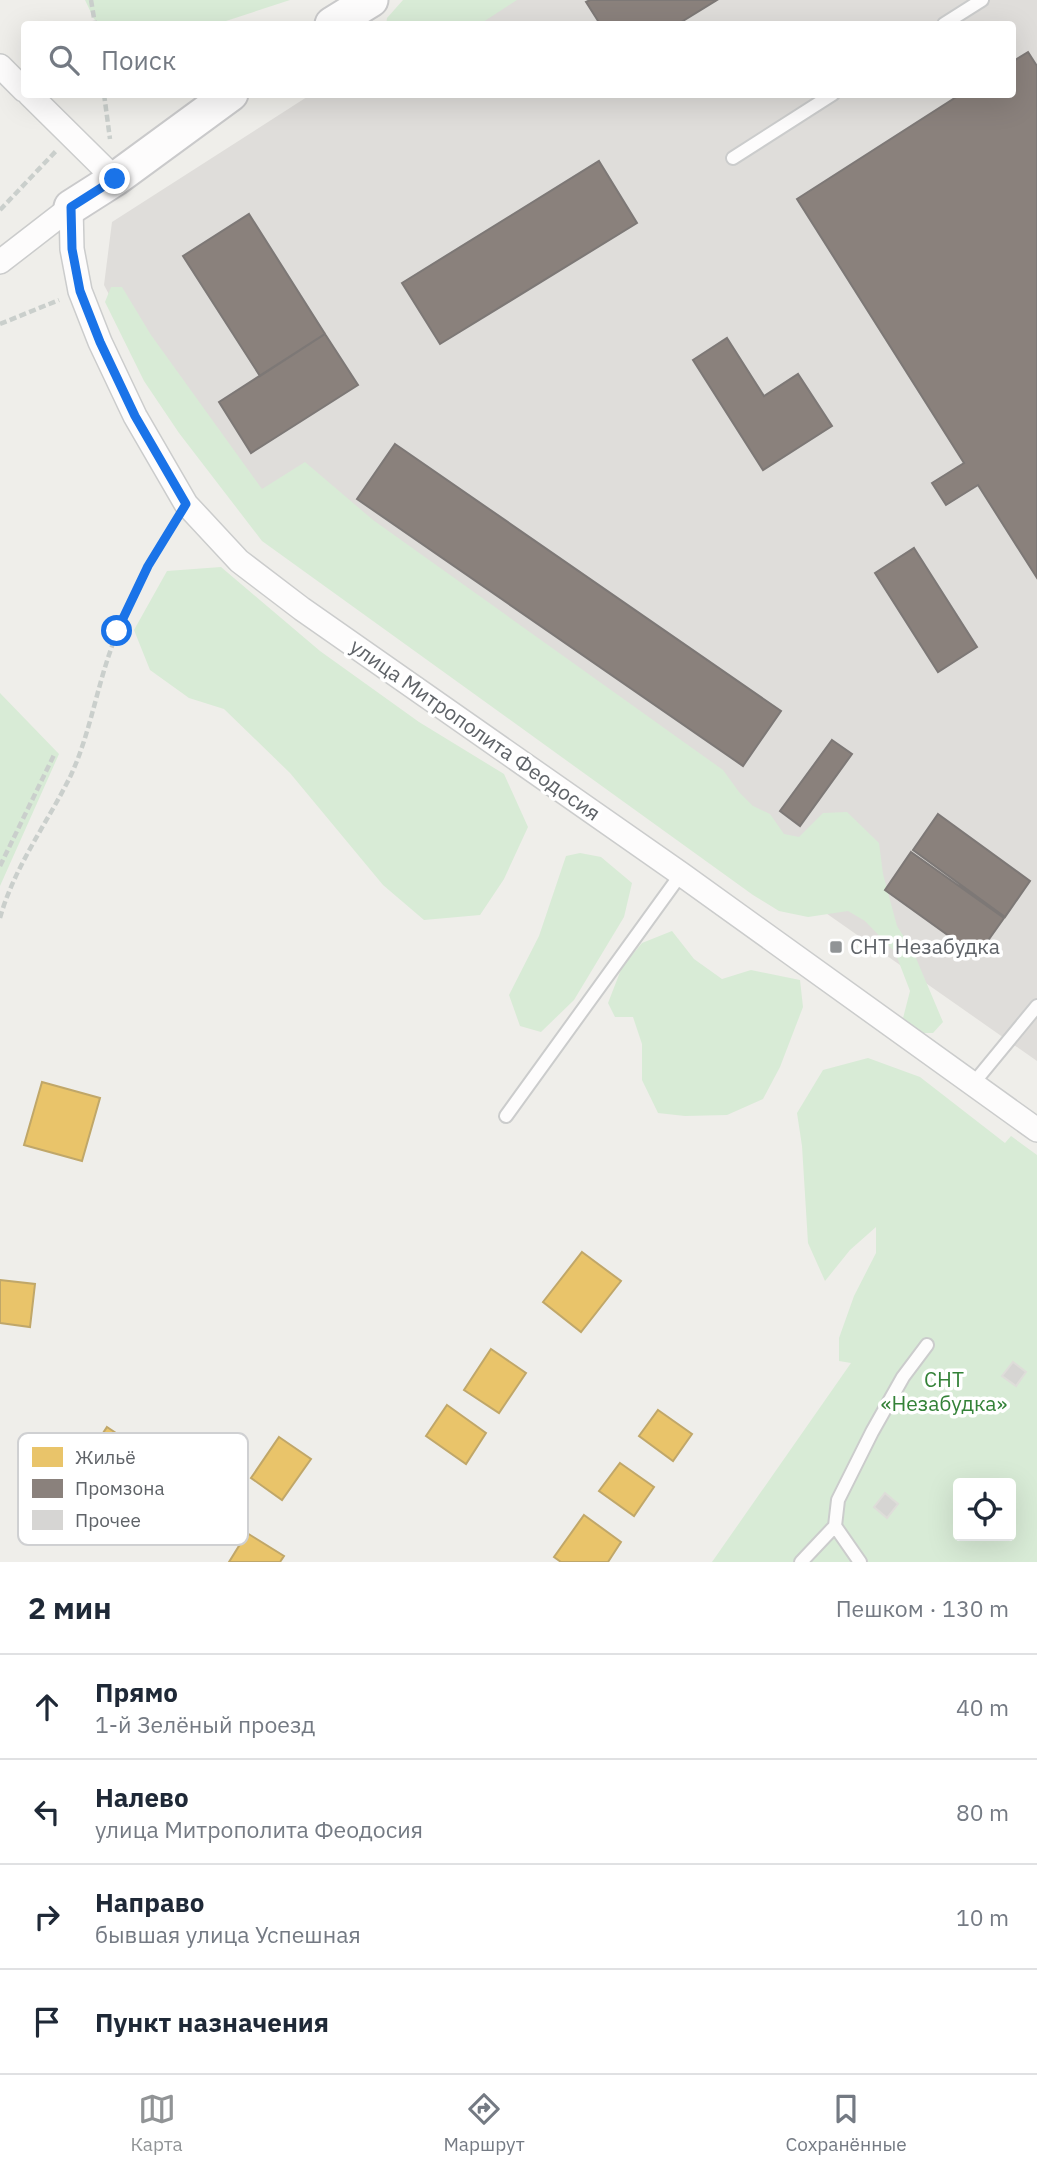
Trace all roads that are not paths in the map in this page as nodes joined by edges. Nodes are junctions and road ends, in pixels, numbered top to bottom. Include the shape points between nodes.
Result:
1 (372, 0) edge
2 (982, 0) edge
3 (337, 21) edge
4 (949, 21) edge
5 (0, 66) edge
6 (21, 87) edge
7 (33, 98) edge
8 (226, 98) edge
9 (827, 98) edge
10 (733, 158) dead end
11 (115, 179) junction
12 (71, 207) junction
13 (0, 262) edge
14 (681, 874) junction
15 (1037, 1006) edge
16 (972, 1085) junction
17 (506, 1116) dead end
18 (1037, 1130) edge
19 (927, 1345) dead end
20 (835, 1526) junction
21 (801, 1562) edge
22 (860, 1562) edge

1 - 3 street
2 - 4 lane
5 - 6 street
7 - 11 street
8 - 11 street
9 - 10 lane
11 - 12 street
12 - 13 street
12 - 14 street, улица Митрополита Феодосия via 80,291 135,416 186,504 239,561 302,609
14 - 16 street, улица Митрополита Феодосия
14 - 17 lane
15 - 16 lane
16 - 18 street, улица Митрополита Феодосия
19 - 20 lane via 902,1377 872,1432 838,1500
20 - 21 lane
20 - 22 lane

